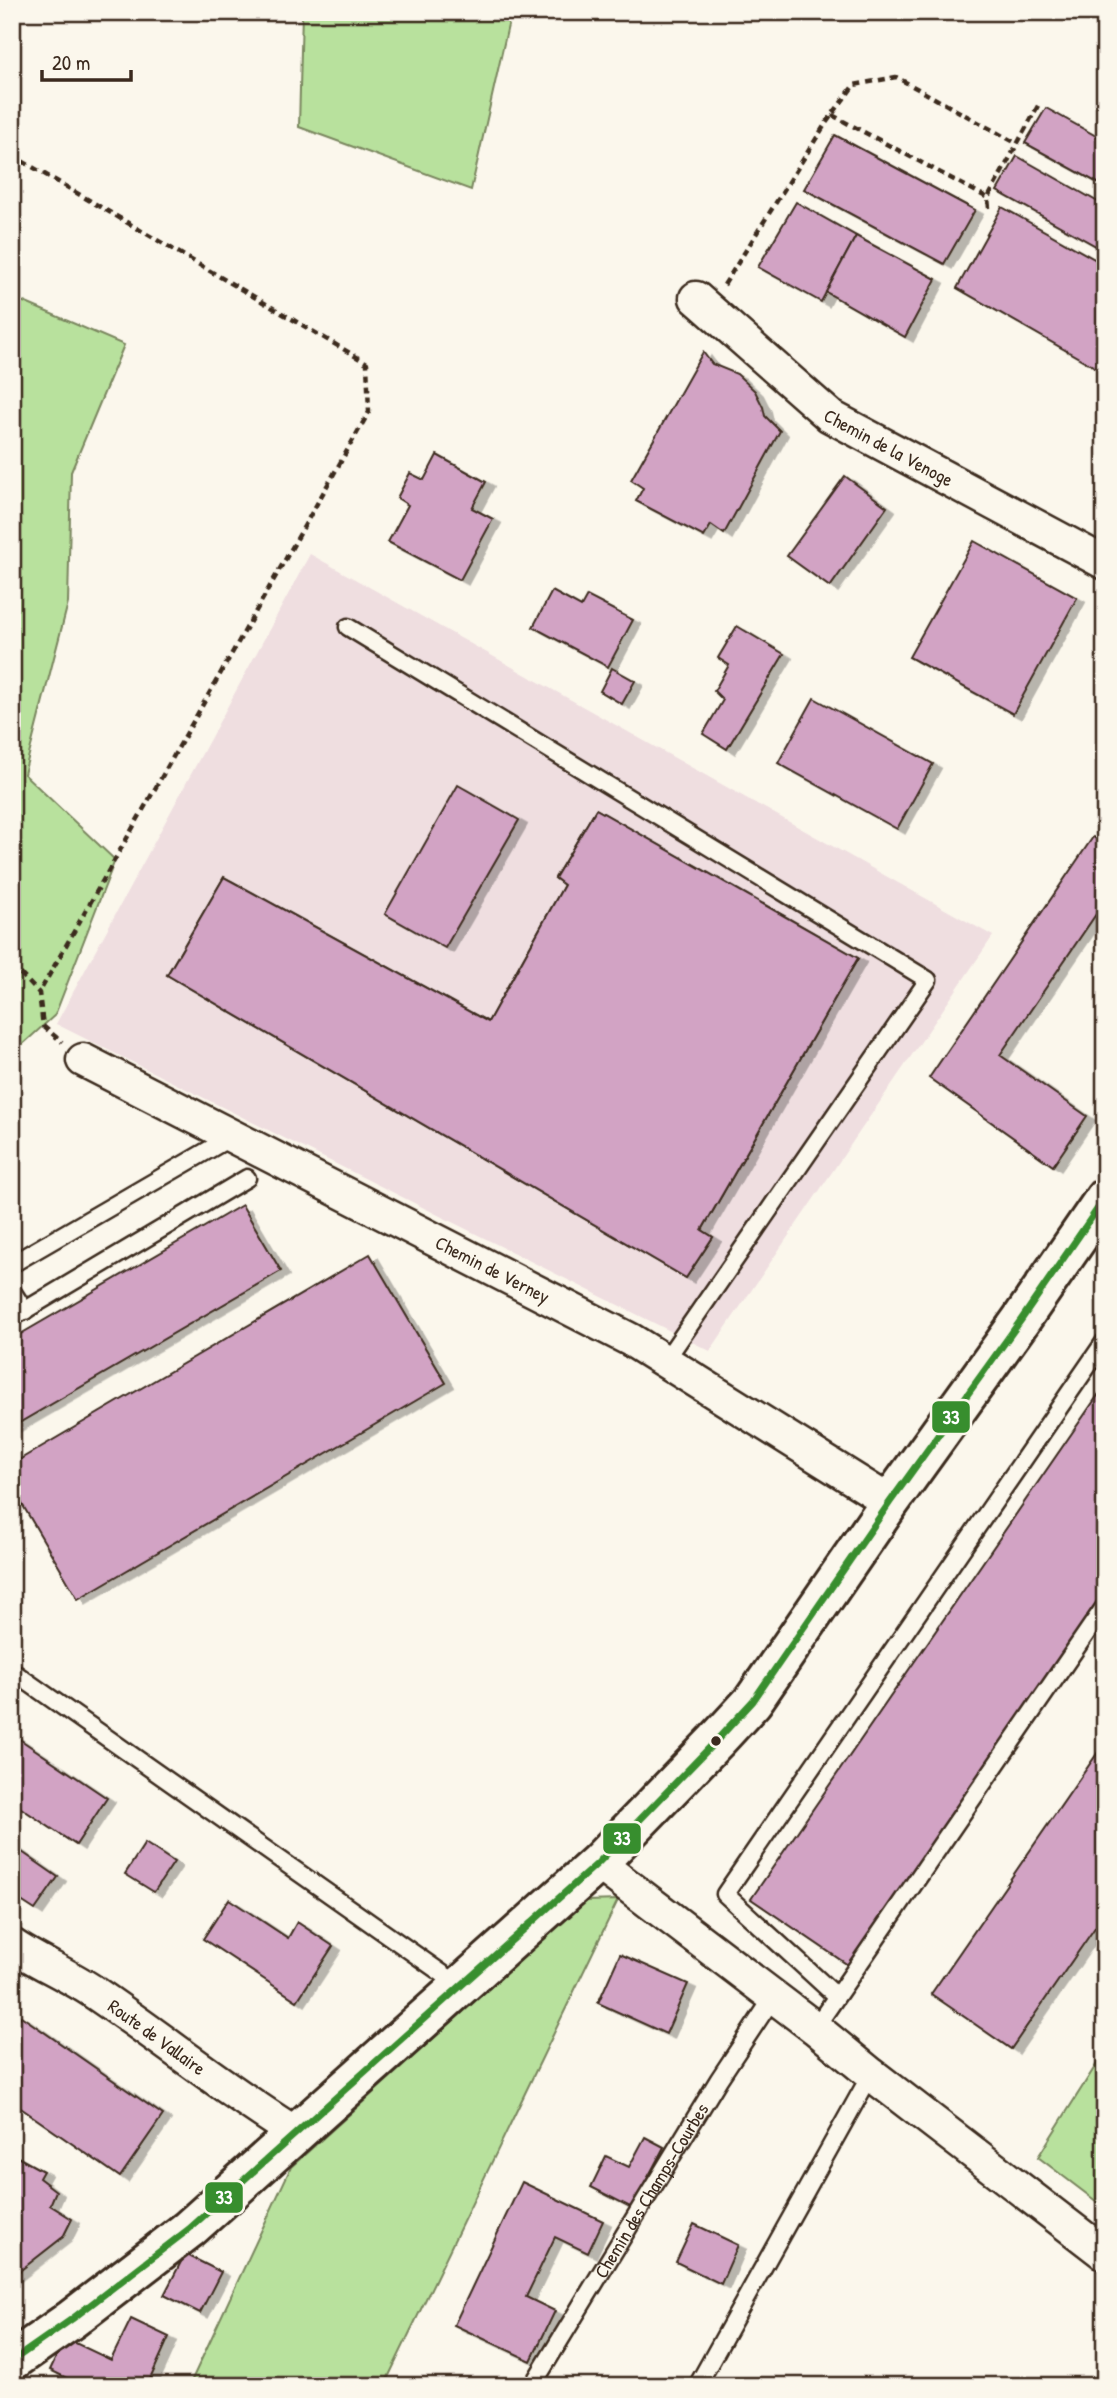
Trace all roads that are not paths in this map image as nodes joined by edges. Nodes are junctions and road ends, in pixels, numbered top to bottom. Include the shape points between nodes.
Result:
1 (702, 304) road end
2 (1105, 563) edge
3 (348, 626) dead end
4 (83, 1060) road end
5 (231, 1137) junction
6 (247, 1178) dead end
7 (1105, 1198) edge
8 (12, 1264) edge
9 (12, 1291) edge
10 (19, 1315) edge
11 (1105, 1341) edge
12 (665, 1361) junction
13 (890, 1502) junction
14 (1105, 1606) edge
15 (12, 1671) edge
16 (598, 1863) junction
17 (12, 1945) edge
18 (461, 1987) junction
19 (835, 1995) junction
20 (774, 1996) junction
21 (815, 2028) junction
22 (871, 2074) junction
23 (297, 2134) junction
24 (1105, 2254) edge
25 (13, 2362) edge
26 (532, 2386) edge
27 (697, 2386) edge

1 - 2 street, Chemin de la Venoge via 830,416
3 - 12 lane via 928,980
4 - 5 street, Chemin de Verney
5 - 8 lane
5 - 12 street, Chemin de Verney
6 - 10 lane
7 - 13 street
9 - 10 lane
11 - 19 lane via 725,1894
12 - 13 street, Chemin de Verney
13 - 16 street via 753,1701
14 - 19 lane
15 - 18 lane
16 - 18 street
16 - 20 street
17 - 23 street, Route de Vallaire via 93,1992
18 - 23 street
19 - 21 lane
20 - 21 street
20 - 26 lane, Chemin des Champs-Courbes
21 - 22 street
22 - 24 street
22 - 27 lane
23 - 25 street via 179,2237

